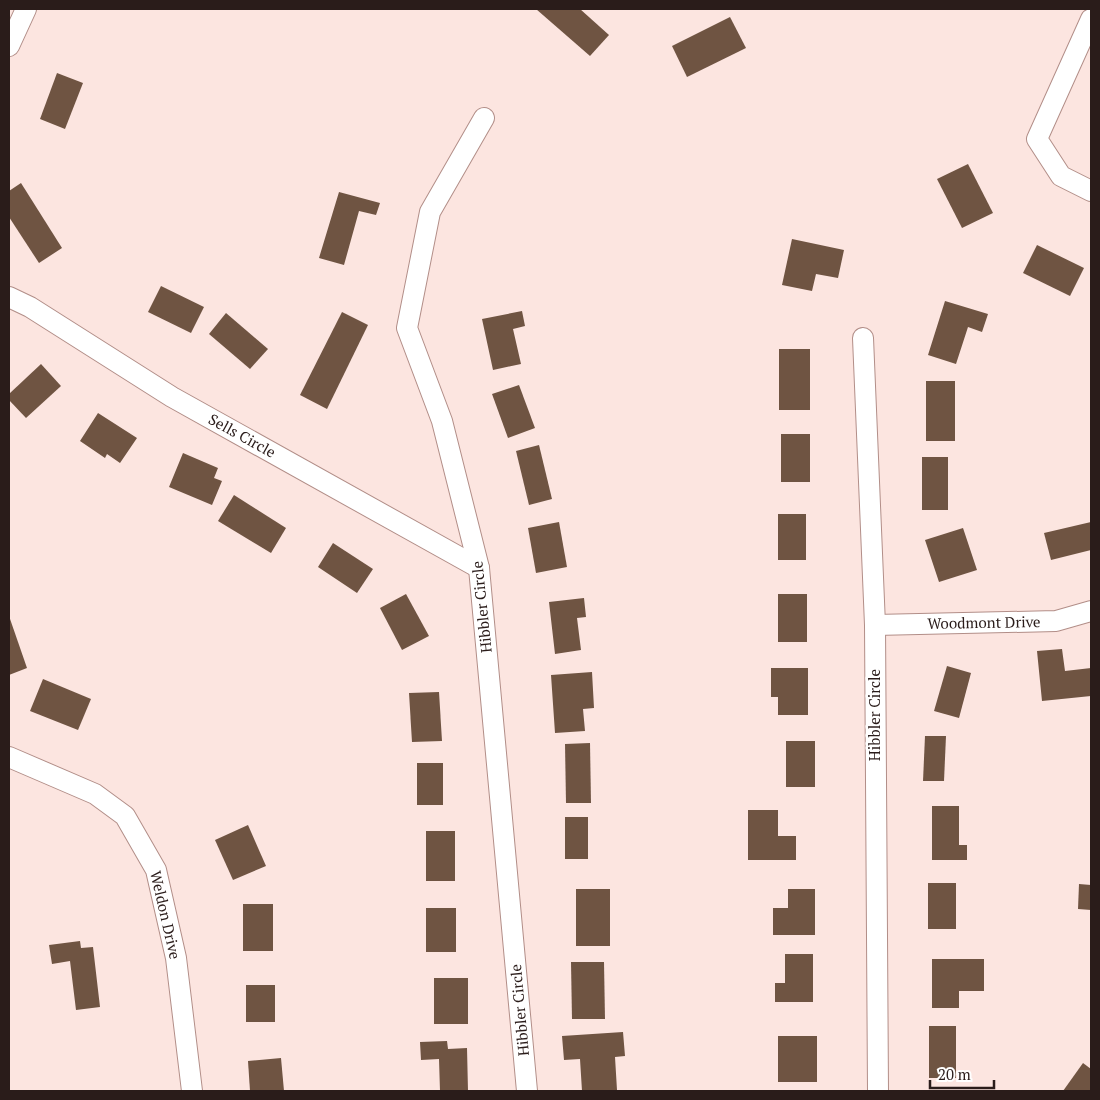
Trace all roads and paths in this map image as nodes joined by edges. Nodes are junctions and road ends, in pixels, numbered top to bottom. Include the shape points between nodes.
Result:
1 (26, 9) edge
2 (1091, 19) edge
3 (9, 46) edge
4 (484, 118) dead end
5 (1091, 191) edge
6 (9, 297) edge
7 (863, 338) dead end
8 (480, 568) junction
9 (1091, 611) edge
10 (875, 625) junction
11 (9, 757) edge
12 (192, 1091) edge
13 (527, 1091) edge
14 (878, 1091) edge

1 - 3 street
2 - 5 street via 1037,139 1060,176
4 - 8 street, Hibbler Circle via 430,212 407,328 442,421
6 - 8 street, Sells Circle via 172,397
7 - 10 street, Hibbler Circle
8 - 13 street, Hibbler Circle
9 - 10 street, Woodmont Drive via 1056,621
10 - 14 street, Hibbler Circle
11 - 12 street, Weldon Drive via 95,794 125,816 156,870 176,958

